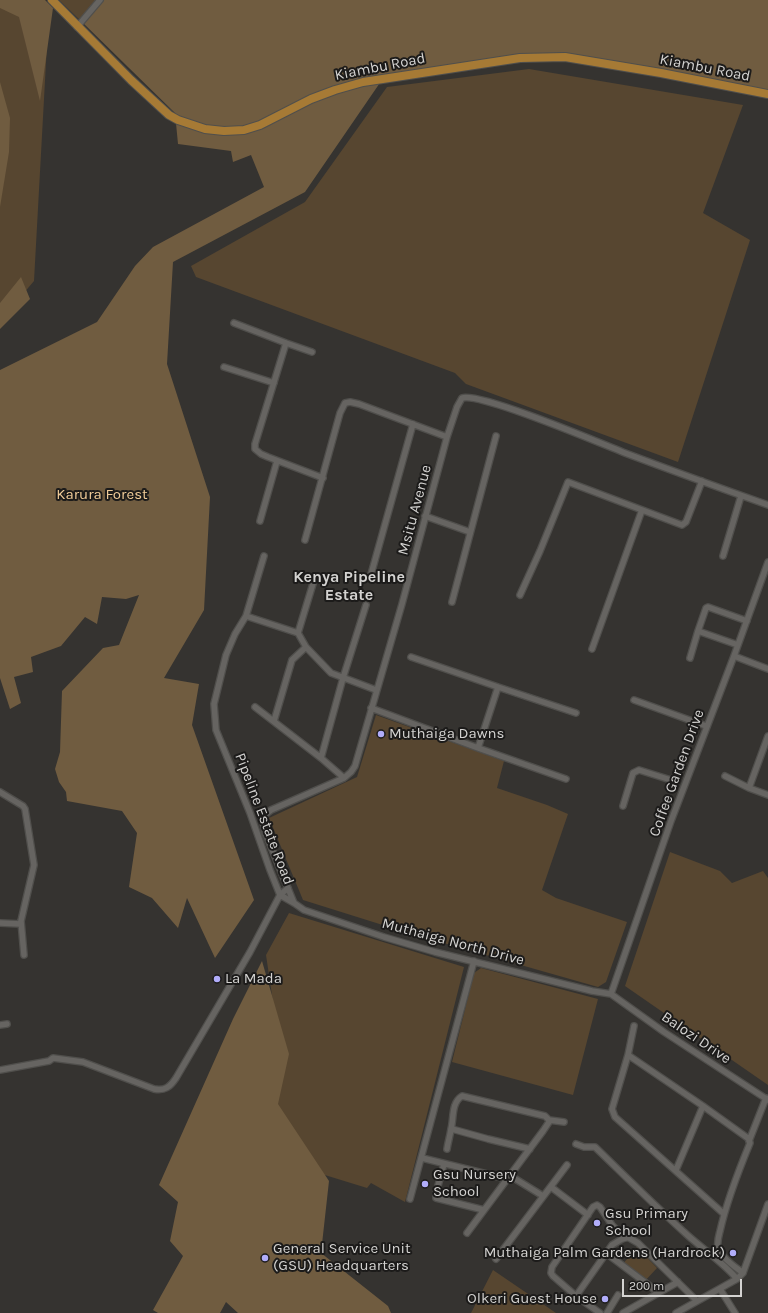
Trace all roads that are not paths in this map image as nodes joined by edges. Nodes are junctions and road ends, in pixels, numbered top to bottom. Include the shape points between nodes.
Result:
1 (52, 0) edge
2 (100, 0) edge
3 (77, 27) junction
4 (768, 94) edge
5 (234, 323) dead end
6 (286, 343) junction
7 (312, 352) dead end
8 (224, 367) dead end
9 (274, 383) junction
10 (413, 424) junction
11 (496, 436) dead end
12 (447, 437) junction
13 (277, 461) junction
14 (323, 478) junction
15 (702, 481) junction
16 (741, 496) junction
17 (768, 505) edge
18 (642, 510) junction
19 (426, 516) junction
20 (260, 521) dead end
21 (470, 532) junction
22 (305, 540) dead end
23 (264, 556) dead end
24 (723, 556) dead end
25 (768, 562) edge
26 (315, 577) dead end
27 (370, 578) dead end
28 (520, 595) dead end
29 (452, 602) dead end
30 (366, 605) dead end
31 (246, 616) junction
32 (746, 621) junction
33 (698, 631) junction
34 (298, 633) junction
35 (738, 645) junction
36 (306, 647) junction
37 (592, 649) dead end
38 (734, 656) junction
39 (411, 657) dead end
40 (690, 658) dead end
41 (768, 669) edge
42 (343, 678) junction
43 (498, 687) junction
44 (376, 690) junction
45 (634, 700) dead end
46 (255, 707) dead end
47 (371, 708) junction
48 (576, 713) dead end
49 (274, 721) junction
50 (706, 726) junction
51 (768, 736) edge
52 (478, 748) junction
53 (321, 758) junction
54 (725, 776) dead end
55 (344, 778) junction
56 (566, 778) dead end
57 (671, 780) dead end
58 (749, 788) junction
59 (0, 792) edge
60 (768, 794) edge
61 (623, 806) dead end
62 (288, 888) junction
63 (280, 895) junction
64 (294, 903) junction
65 (0, 923) edge
66 (20, 924) junction
67 (24, 955) dead end
68 (474, 961) junction
69 (611, 994) junction
70 (7, 1024) dead end
71 (0, 1025) edge
72 (634, 1026) dead end
73 (628, 1055) junction
74 (0, 1070) edge
75 (767, 1099) edge
76 (703, 1106) junction
77 (549, 1120) junction
78 (564, 1122) dead end
79 (452, 1129) junction
80 (749, 1141) junction
81 (576, 1144) dead end
82 (530, 1148) junction
83 (447, 1149) dead end
84 (422, 1158) junction
85 (444, 1164) junction
86 (567, 1165) dead end
87 (676, 1170) junction
88 (508, 1177) junction
89 (551, 1186) junction
90 (542, 1196) junction
91 (410, 1199) dead end
92 (768, 1204) edge
93 (484, 1210) junction
94 (724, 1214) junction
95 (588, 1215) junction
96 (467, 1233) dead end
97 (629, 1237) junction
98 (606, 1253) junction
99 (496, 1259) dead end
100 (743, 1273) junction
101 (737, 1279) junction
102 (678, 1282) junction
103 (720, 1289) junction
104 (659, 1293) junction
105 (618, 1295) dead end
106 (576, 1296) junction
107 (698, 1301) junction
108 (600, 1313) edge
109 (607, 1313) edge
110 (623, 1313) edge
111 (676, 1313) edge
112 (735, 1313) edge

1 - 3 highway, Kiambu Road
2 - 3 street
3 - 4 highway, Kiambu Road via 169,115 205,130 244,130 260,125 311,99 363,82 527,57 565,57
5 - 6 street
6 - 7 street
6 - 9 street
8 - 9 street
9 - 13 street via 255,449
10 - 12 street
10 - 14 street via 359,404 345,403
10 - 27 street
11 - 21 street
12 - 15 street, Msitu Avenue via 460,399 469,396
12 - 19 street, Msitu Avenue
13 - 14 street
13 - 20 street
14 - 22 street
15 - 16 street, Msitu Avenue
15 - 18 street via 683,524
16 - 17 street, Msitu Avenue
16 - 24 street
18 - 28 street via 568,482
18 - 37 street
19 - 21 street
19 - 44 street, Msitu Avenue
21 - 29 street
23 - 31 street, Pipeline Estate Road
25 - 32 street, Coffee Garden Drive
26 - 34 street
30 - 42 street
31 - 34 street
31 - 63 street, Pipeline Estate Road via 233,636 226,655 214,704 216,730
32 - 33 street via 708,607
32 - 35 street, Coffee Garden Drive
33 - 35 street
33 - 40 street
34 - 36 street
35 - 38 street, Coffee Garden Drive
36 - 42 street via 331,673
36 - 49 street via 292,660
38 - 41 street
38 - 50 street, Coffee Garden Drive
39 - 43 street
42 - 44 street
42 - 53 street
43 - 48 street
43 - 52 street
44 - 47 street, Msitu Avenue
45 - 50 street
46 - 49 street
47 - 52 street
47 - 55 street, Msitu Avenue via 355,766
49 - 53 street
50 - 69 street, Coffee Garden Drive
51 - 58 street
52 - 56 street
53 - 55 street
54 - 58 street
55 - 62 street, Msitu Avenue via 271,810 263,816 265,832
57 - 61 street via 639,770 633,773
58 - 60 street
59 - 66 street via 25,809 34,865
62 - 63 street
62 - 64 street
63 - 64 street
63 - 74 street, Pipeline Estate Road via 250,952 168,1088 154,1090 83,1062 53,1058 49,1061
64 - 68 street, Muthaiga North Drive via 304,910 384,937
65 - 66 street
66 - 67 street
68 - 69 street, Muthaiga North Drive
68 - 84 street
69 - 75 street, Balozi Drive
70 - 71 street
72 - 73 street
73 - 76 street
73 - 87 street via 612,1109 615,1117
75 - 80 street
76 - 80 street
76 - 87 street
77 - 78 street
77 - 79 street via 545,1116 462,1096 455,1105
77 - 82 street
79 - 82 street
79 - 83 street
80 - 94 street
81 - 101 street via 595,1147
82 - 88 street
84 - 85 street
84 - 91 street
85 - 88 street
85 - 93 street via 436,1198
86 - 89 street
87 - 94 street
88 - 90 street
88 - 93 street
89 - 90 street
89 - 95 street
90 - 99 street
92 - 100 street
93 - 96 street
94 - 100 street via 718,1246 726,1259
95 - 97 street via 593,1207 600,1207 612,1224
95 - 106 street via 551,1270 553,1276
97 - 98 street via 615,1242
97 - 102 street
98 - 104 street
98 - 106 street
100 - 101 street
101 - 103 street
102 - 104 street
102 - 107 street
103 - 107 street
103 - 112 street
104 - 110 street
105 - 109 street
106 - 108 street
107 - 111 street

